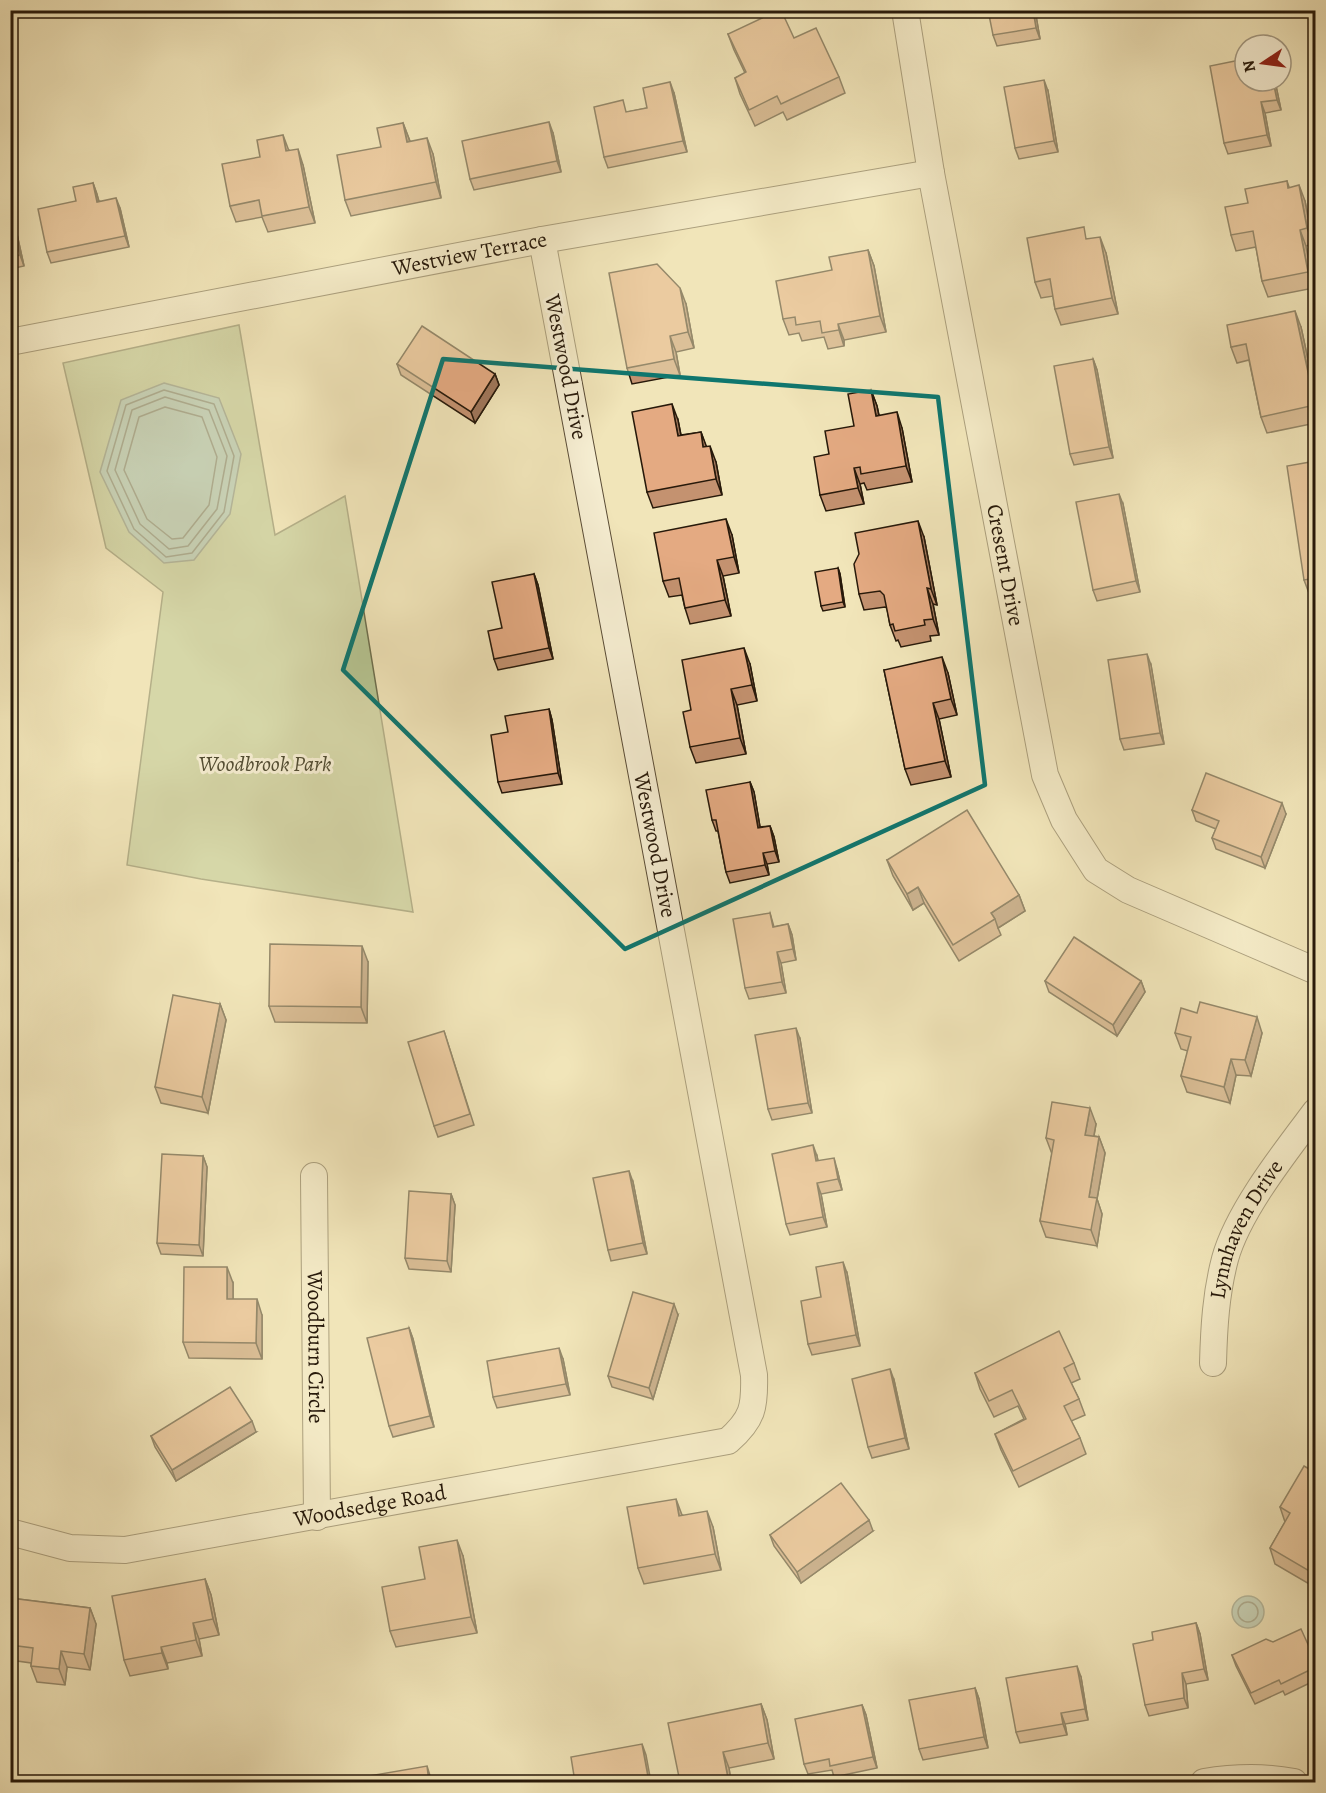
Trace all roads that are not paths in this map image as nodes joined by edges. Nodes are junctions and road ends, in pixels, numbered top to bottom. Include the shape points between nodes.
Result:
1 (905, 10) edge
2 (931, 173) junction
3 (542, 240) junction
4 (10, 342) edge
5 (1316, 971) edge
6 (1316, 1111) edge
7 (314, 1176) dead end
8 (1213, 1363) dead end
9 (729, 1442) joint
10 (317, 1517) junction
11 (10, 1532) edge
12 (1204, 1782) edge
13 (1294, 1782) edge

1 - 2 street, Cresent Drive
2 - 3 street, Westview Terrace
2 - 5 street, Cresent Drive via 1045,775 1064,820 1096,870 1128,890
3 - 4 street, Westview Terrace
3 - 9 street, Westwood Drive via 754,1375 754,1403 745,1426
6 - 8 street, Lynnhaven Drive via 1277,1163 1225,1256 1215,1302
7 - 10 street, Woodburn Circle
9 - 10 street, Woodsedge Road
10 - 11 street, Woodsedge Road via 125,1550 70,1548
12 - 13 street via 1268,1777

